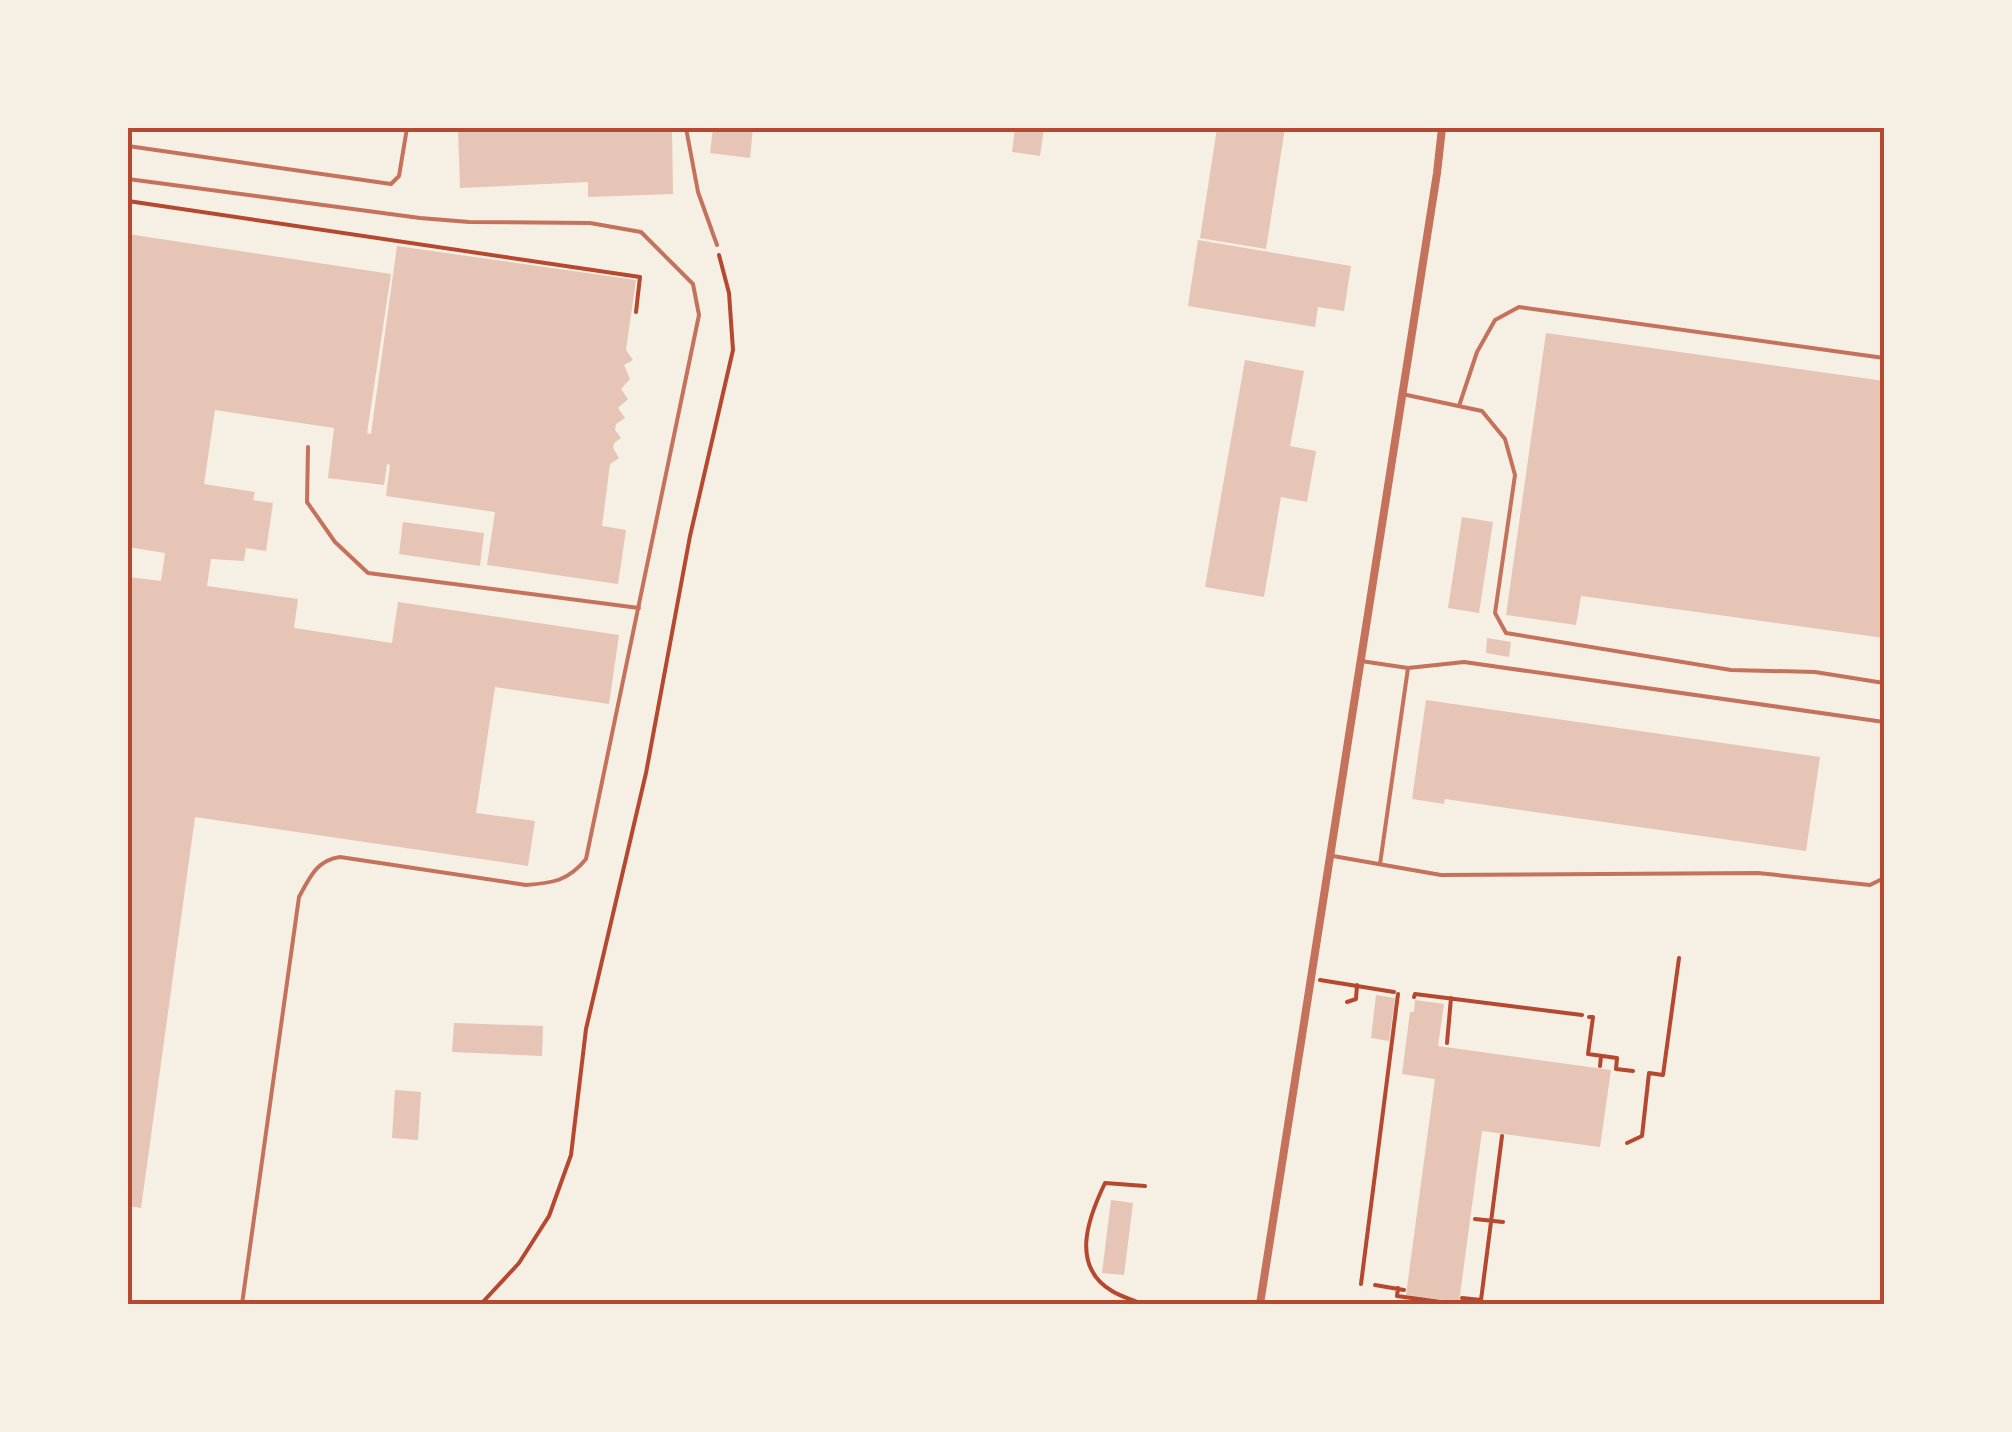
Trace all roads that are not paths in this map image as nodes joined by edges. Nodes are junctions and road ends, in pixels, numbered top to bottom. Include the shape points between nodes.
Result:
1 (407, 128) edge
2 (686, 128) edge
3 (1442, 128) edge
4 (128, 146) edge
5 (128, 179) edge
6 (717, 245) road end
7 (1884, 358) edge
8 (1402, 394) junction
9 (1460, 406) junction
10 (308, 447) dead end
11 (638, 608) junction
12 (1361, 661) junction
13 (1408, 668) junction
14 (1884, 683) edge
15 (1884, 722) edge
16 (1330, 855) junction
17 (1380, 864) junction
18 (1884, 878) edge
19 (242, 1304) edge
20 (1260, 1304) edge

1 - 4 lane via 399,176 391,184
2 - 6 lane
3 - 8 street
5 - 11 lane via 420,218 590,222 641,232 692,284 699,315
7 - 9 lane via 1519,307 1495,320
8 - 9 lane
8 - 12 street
9 - 14 lane via 1482,411 1505,438 1515,474 1495,613 1506,633 1732,670 1815,672
10 - 11 lane via 307,502 368,573
11 - 19 lane via 590,845 572,876 526,884 340,856 325,859 299,896
12 - 13 lane
12 - 16 street
13 - 15 lane via 1464,662
13 - 17 lane
16 - 17 lane
16 - 20 street
17 - 18 lane via 1458,876 1758,873 1870,885

